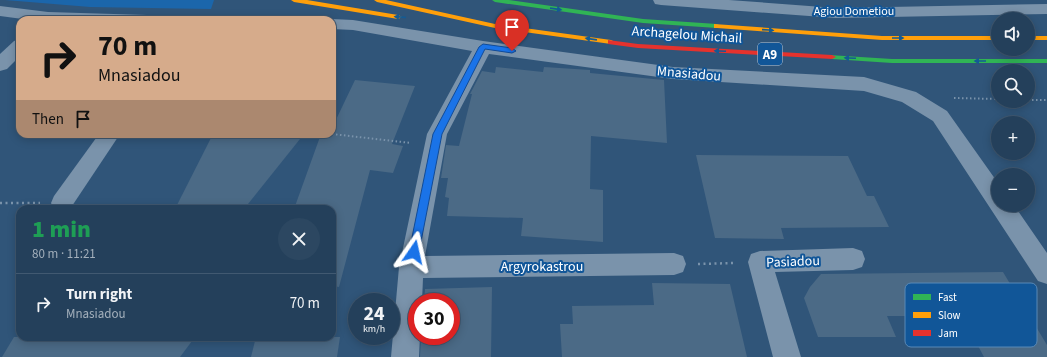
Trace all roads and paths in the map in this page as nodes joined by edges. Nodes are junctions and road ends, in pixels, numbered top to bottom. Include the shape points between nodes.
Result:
1 (294, 0) edge
2 (377, 0) edge
3 (495, 0) edge
4 (505, 0) edge
5 (662, 0) edge
6 (919, 0) edge
7 (729, 3) edge
8 (517, 4) junction
9 (1047, 9) edge
10 (933, 10) junction
11 (0, 11) edge
12 (33, 16) edge
13 (336, 24) edge
14 (494, 26) junction
15 (991, 38) edge
16 (1035, 38) edge
17 (1047, 38) edge
18 (483, 47) junction
19 (16, 50) edge
20 (1047, 61) edge
21 (0, 65) edge
22 (1035, 100) edge
23 (1047, 100) edge
24 (336, 134) edge
25 (107, 138) edge
26 (435, 146) junction
27 (991, 191) edge
28 (0, 203) edge
29 (62, 203) joint
30 (1006, 212) edge
31 (853, 259) dead end
32 (760, 262) junction
33 (674, 264) joint
34 (411, 267) junction
35 (1047, 273) edge
36 (405, 357) edge
37 (787, 357) edge

14 -> 1 highway via 381,15
2 - 14 highway, Archagelou Michail / A9
3 - 8 highway, Archagelou Michail / A9
4 - 8 highway
5 - 7 street, Agiou Dometiou
6 - 10 street
7 - 10 street, Agiou Dometiou via 836,13
8 -> 15 highway, Archagelou Michail / A9 via 643,21 882,38
9 - 10 street, Agiou Dometiou
11 - 12 street
13 - 18 street, Mnasiadou
20 -> 14 highway, Archagelou Michail / A9 via 892,61 638,46
16 - 17 highway
18 - 26 street via 438,134
18 - 27 street, Mnasiadou via 673,73 864,84 910,96 940,116
19 - 21 street
22 - 23 path
24 - 26 path
25 - 29 street
26 - 34 street
28 - 29 path
30 - 35 street
31 - 32 street, Pasiadou
32 - 33 path
32 - 37 street, Pasiadou
33 - 34 street, Argyrokastrou
34 - 36 street

